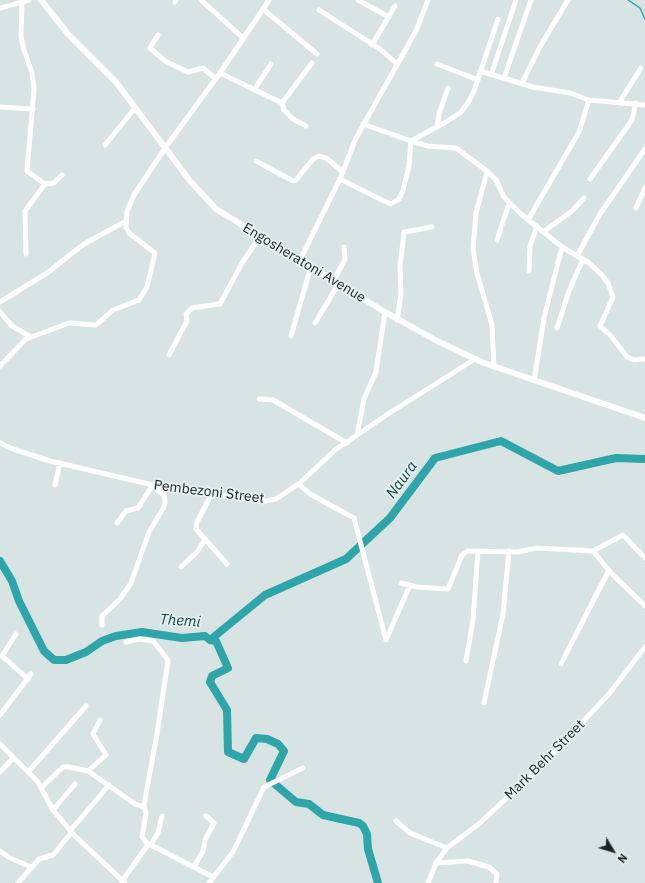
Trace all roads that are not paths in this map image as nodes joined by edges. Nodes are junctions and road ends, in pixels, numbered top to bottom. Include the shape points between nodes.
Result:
1 (29, 0) edge
2 (41, 0) edge
3 (201, 0) edge
4 (269, 0) edge
5 (358, 0) edge
6 (428, 0) edge
7 (516, 0) edge
8 (531, 0) edge
9 (568, 0) edge
10 (22, 3) junction
11 (395, 6) dead end
12 (0, 8) edge
13 (263, 9) junction
14 (320, 10) dead end
15 (389, 17) junction
16 (498, 19) dead end
17 (158, 35) dead end
18 (243, 38) junction
19 (372, 45) junction
20 (317, 54) dead end
21 (312, 63) dead end
22 (271, 64) dead end
23 (396, 64) junction
24 (437, 64) dead end
25 (641, 68) dead end
26 (480, 71) junction
27 (220, 73) junction
28 (491, 75) junction
29 (216, 78) junction
30 (504, 78) junction
31 (478, 80) junction
32 (522, 83) junction
33 (448, 88) dead end
34 (254, 90) junction
35 (589, 100) junction
36 (282, 103) junction
37 (619, 103) junction
38 (636, 103) junction
39 (645, 105) edge
40 (0, 107) edge
41 (135, 108) junction
42 (33, 109) junction
43 (363, 124) junction
44 (306, 126) dead end
45 (437, 127) junction
46 (411, 142) junction
47 (105, 145) dead end
48 (165, 148) junction
49 (645, 149) edge
50 (256, 161) dead end
51 (343, 172) junction
52 (487, 172) junction
53 (62, 175) dead end
54 (340, 179) junction
55 (590, 179) dead end
56 (45, 184) junction
57 (645, 188) edge
58 (584, 198) dead end
59 (509, 203) junction
60 (636, 208) dead end
61 (528, 220) junction
62 (126, 221) junction
63 (537, 226) junction
64 (432, 227) dead end
65 (543, 232) junction
66 (261, 235) junction
67 (497, 240) dead end
68 (344, 247) dead end
69 (562, 247) junction
70 (26, 254) dead end
71 (580, 258) junction
72 (300, 260) junction
73 (312, 266) junction
74 (529, 271) dead end
75 (336, 282) junction
76 (0, 302) edge
77 (0, 312) edge
78 (385, 312) junction
79 (397, 320) junction
80 (315, 323) dead end
81 (558, 328) dead end
82 (291, 336) dead end
83 (31, 337) junction
84 (169, 355) dead end
85 (644, 358) edge
86 (475, 359) junction
87 (0, 366) edge
88 (494, 367) junction
89 (534, 381) junction
90 (259, 399) dead end
91 (645, 418) edge
92 (357, 435) junction
93 (0, 443) edge
94 (346, 443) junction
95 (60, 463) junction
96 (299, 484) junction
97 (55, 485) dead end
98 (150, 485) junction
99 (211, 494) junction
100 (117, 523) dead end
101 (205, 539) junction
102 (478, 551) junction
103 (509, 551) junction
104 (593, 551) junction
105 (645, 558) edge
106 (227, 564) dead end
107 (181, 567) dead end
108 (609, 570) junction
109 (401, 583) dead end
110 (410, 586) junction
111 (645, 606) edge
112 (102, 625) dead end
113 (16, 634) dead end
114 (126, 642) dead end
115 (645, 647) edge
116 (466, 661) dead end
117 (561, 664) dead end
118 (31, 674) dead end
119 (28, 679) junction
120 (484, 703) dead end
121 (86, 706) dead end
122 (0, 715) edge
123 (100, 720) dead end
124 (0, 744) edge
125 (13, 758) junction
126 (303, 768) dead end
127 (29, 771) junction
128 (88, 771) junction
129 (0, 772) edge
130 (75, 784) dead end
131 (109, 784) junction
132 (41, 788) junction
133 (144, 807) junction
134 (53, 810) junction
135 (162, 816) dead end
136 (206, 816) dead end
137 (396, 821) dead end
138 (70, 832) junction
139 (149, 844) junction
140 (447, 848) junction
141 (0, 851) edge
142 (436, 863) junction
143 (31, 867) junction
144 (194, 867) junction
145 (213, 877) junction
146 (124, 882) edge
147 (18, 883) edge
148 (209, 883) edge
149 (428, 883) edge
150 (496, 883) edge

1 - 10 street
2 - 41 street, Engosheratoni Avenue via 68,34 116,82
3 - 18 street
4 - 13 street
5 - 15 street
6 - 23 street via 416,31
7 - 28 street
8 - 30 street
9 - 32 street
10 - 12 street
10 - 42 street via 21,37 32,73
11 - 15 street
13 - 18 street
13 - 20 street
14 - 19 street
15 - 19 street
16 - 26 street
17 - 29 street via 150,48 165,61 188,72 203,68
18 - 27 street
19 - 23 street
21 - 36 street
22 - 34 street
23 - 43 street
24 - 31 street
25 - 37 street
26 - 28 street
26 - 31 street
27 - 29 street
27 - 34 street
28 - 30 street
29 - 48 street
30 - 32 street
31 - 45 street via 468,103 460,113
32 - 35 street via 570,93
33 - 45 street
34 - 36 street
35 - 37 street
35 - 61 street via 579,132
36 - 44 street via 282,107 293,119
37 - 38 street
38 - 39 street
38 - 55 street via 632,120
40 - 42 street
41 - 47 street
41 - 48 street, Engosheratoni Avenue
42 - 56 street via 26,170
43 - 46 street
43 - 51 street
45 - 46 street
46 - 52 street via 456,148
46 - 54 street via 403,190 395,202 386,202
48 - 62 street via 134,196 127,211
48 - 66 street, Engosheratoni Avenue via 209,203
49 - 71 street via 600,214
50 - 51 street via 293,182 313,159 319,156 326,158
51 - 54 street
52 - 59 street via 496,180
52 - 88 street via 476,213 474,249 477,273 493,329
53 - 56 street via 54,183
54 - 72 street
56 - 70 street via 24,214
57 - 60 street
58 - 65 street via 572,211
59 - 61 street
59 - 67 street
61 - 63 street
62 - 76 street via 84,244 47,273
62 - 83 street via 126,227 133,237 155,253 145,292 139,300 113,310 96,325 69,324
63 - 65 street
63 - 74 street via 530,246
64 - 79 street via 404,232
65 - 69 street
66 - 72 street, Engosheratoni Avenue
66 - 84 street via 242,263 220,304 192,308 186,314 187,321
68 - 75 street via 345,259
69 - 71 street
69 - 89 street via 544,318
71 - 81 street
71 - 85 street via 602,275 612,291 612,303 601,322 601,328 611,336 627,357 634,360
72 - 73 street, Engosheratoni Avenue
73 - 75 street, Engosheratoni Avenue
73 - 82 street
75 - 78 street, Engosheratoni Avenue
75 - 80 street
77 - 83 street via 12,326
78 - 79 street, Engosheratoni Avenue
78 - 92 street via 376,372 364,399
79 - 86 street, Engosheratoni Avenue
83 - 87 street via 21,342
86 - 88 street, Engosheratoni Avenue
86 - 92 street, Pembezoni Street
88 - 89 street, Engosheratoni Avenue
89 - 91 street, Engosheratoni Avenue
90 - 94 street via 274,400
92 - 94 street, Pembezoni Street
93 - 95 street, Pembezoni Street via 13,450
94 - 96 street, Pembezoni Street
95 - 97 street
95 - 98 street, Pembezoni Street
96 - 99 street, Pembezoni Street via 276,499
96 - 110 street via 310,494 354,518 386,640
98 - 99 street, Pembezoni Street
98 - 100 street via 138,508 126,512
98 - 112 street via 164,495 164,507 149,532 131,583 120,599 102,616
99 - 101 street via 196,526
101 - 106 street
101 - 107 street
102 - 103 street
102 - 110 street via 468,551 462,556 448,589
102 - 116 street via 473,620
103 - 104 street via 538,548
103 - 120 street via 503,614
104 - 105 street via 623,535
104 - 108 street
108 - 111 street
108 - 117 street
109 - 110 street
113 - 119 street via 2,656
114 - 133 street via 139,639 153,641 168,660
115 - 140 street, Mark Behr Street via 609,694 542,765 485,819
118 - 119 street
119 - 122 street
121 - 127 street
123 - 128 street via 93,734 106,755
124 - 125 street
125 - 127 street
125 - 129 street
126 - 145 street via 264,787 233,852
127 - 132 street
128 - 131 street
128 - 132 street via 64,767
130 - 134 street
131 - 133 street via 134,804
131 - 138 street
132 - 134 street
133 - 139 street via 146,813 142,837
134 - 138 street
135 - 139 street via 159,829
136 - 144 street via 214,823
137 - 140 street via 410,833
138 - 143 street via 53,855 39,859
138 - 146 street
139 - 144 street
139 - 146 street
140 - 142 street, Mark Behr Street
141 - 143 street
142 - 149 street, Mark Behr Street
142 - 150 street via 468,861 488,866 497,874
143 - 147 street
144 - 145 street
145 - 148 street

